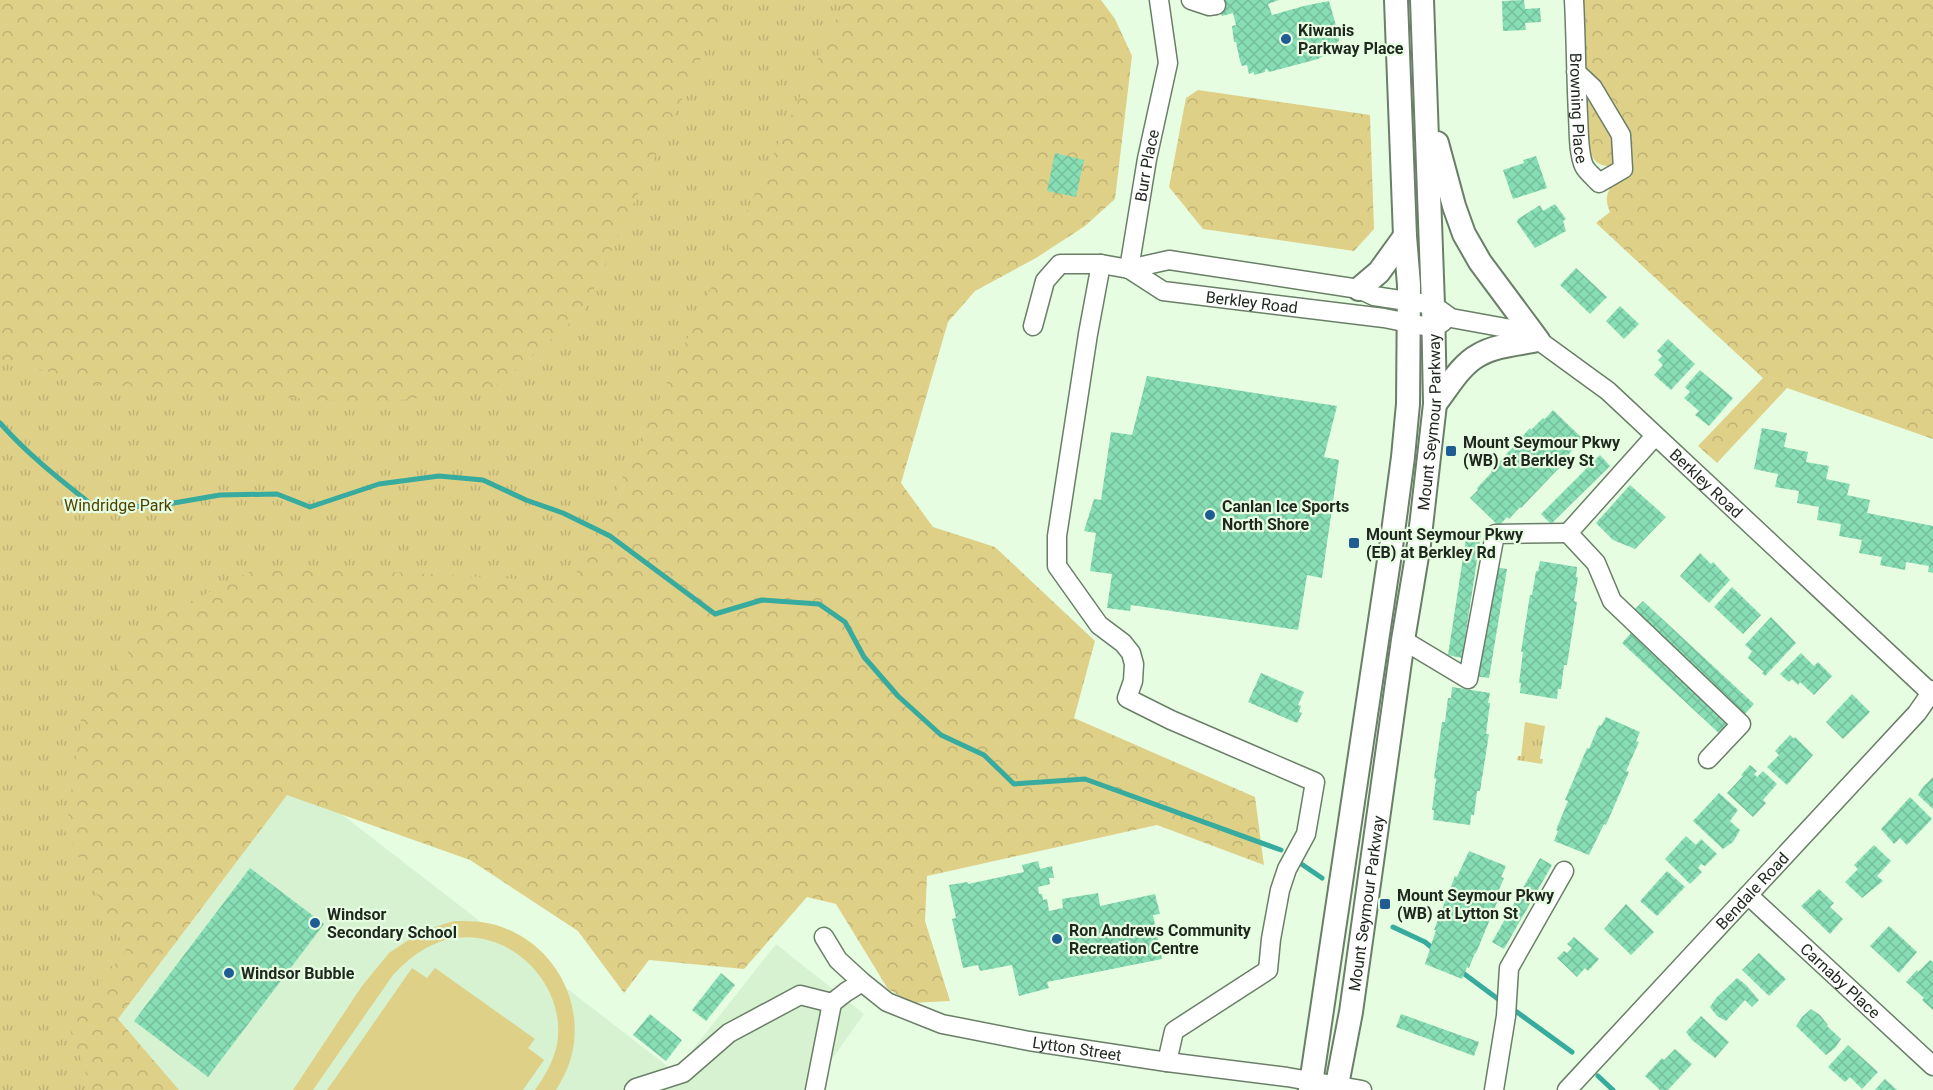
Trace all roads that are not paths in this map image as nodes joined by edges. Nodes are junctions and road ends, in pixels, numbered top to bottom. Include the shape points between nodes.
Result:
1 (1159, 0) edge
2 (1191, 0) edge
3 (1396, 0) edge
4 (1422, 0) edge
5 (1574, 0) edge
6 (1216, 5) dead end
7 (1576, 72) junction
8 (1427, 102) junction
9 (1405, 236) junction
10 (1101, 264) junction
11 (1129, 269) junction
12 (1359, 288) junction
13 (1408, 312) junction
14 (1439, 317) junction
15 (1033, 326) dead end
16 (1538, 340) junction
17 (1435, 404) junction
18 (1655, 435) junction
19 (1568, 533) junction
20 (1403, 640) junction
21 (1932, 693) edge
22 (1708, 759) dead end
23 (1563, 871) dead end
24 (1748, 895) junction
25 (824, 937) dead end
26 (862, 982) junction
27 (832, 1004) junction
28 (1167, 1062) junction
29 (1933, 1066) edge
30 (1311, 1086) edge
31 (1337, 1088) edge
32 (634, 1090) edge
33 (815, 1090) edge
34 (1362, 1090) edge
35 (1494, 1090) edge
36 (1567, 1090) edge

1 - 11 street, Burr Place via 1168,63
2 - 6 street
3 - 9 main road, Mount Seymour Parkway
4 - 8 main road, Mount Seymour Parkway
5 - 7 street, Browning Place
7 - 7 street, Browning Place via 1584,166 1599,183 1623,169 1621,135 1593,88
8 - 14 main road, Mount Seymour Parkway
8 - 16 main road via 1464,234 1484,268
9 - 12 main road via 1379,272
9 - 13 main road, Mount Seymour Parkway
10 - 11 street, Berkley Road
10 - 15 street, Berkley Road via 1060,264 1045,281
10 - 28 street via 1058,525 1057,566 1099,626 1131,652 1133,681 1127,698 1315,782 1306,834 1280,890 1268,970 1174,1031
11 - 12 street, Berkley Road via 1169,260
11 - 13 street, Berkley Road via 1163,291 1384,318
12 - 13 street, Berkley Road
13 - 14 street, Berkley Road
13 - 30 main road, Mount Seymour Parkway via 1408,404 1403,457
14 - 16 street, Berkley Road via 1517,330
14 - 17 main road, Mount Seymour Parkway
16 - 17 main road via 1479,355
16 - 18 street, Berkley Road via 1608,391
17 - 20 main road, Mount Seymour Parkway
18 - 19 street
18 - 21 street, Berkley Road
19 - 20 street via 1495,534 1468,679
19 - 22 street via 1596,563 1612,601 1741,724
20 - 31 main road, Mount Seymour Parkway
21 - 24 street, Bendale Road
23 - 35 street via 1509,968
24 - 29 street, Carnaby Place
24 - 36 street, Bendale Road
25 - 26 street, Lytton Street via 838,960
26 - 27 street
26 - 28 street, Lytton Street via 887,1002 942,1024
27 - 32 street via 800,994 729,1033 683,1073
27 - 33 street
28 - 30 street, Lytton Street
30 - 31 street, Lytton Street
31 - 34 street, Lytton Street

